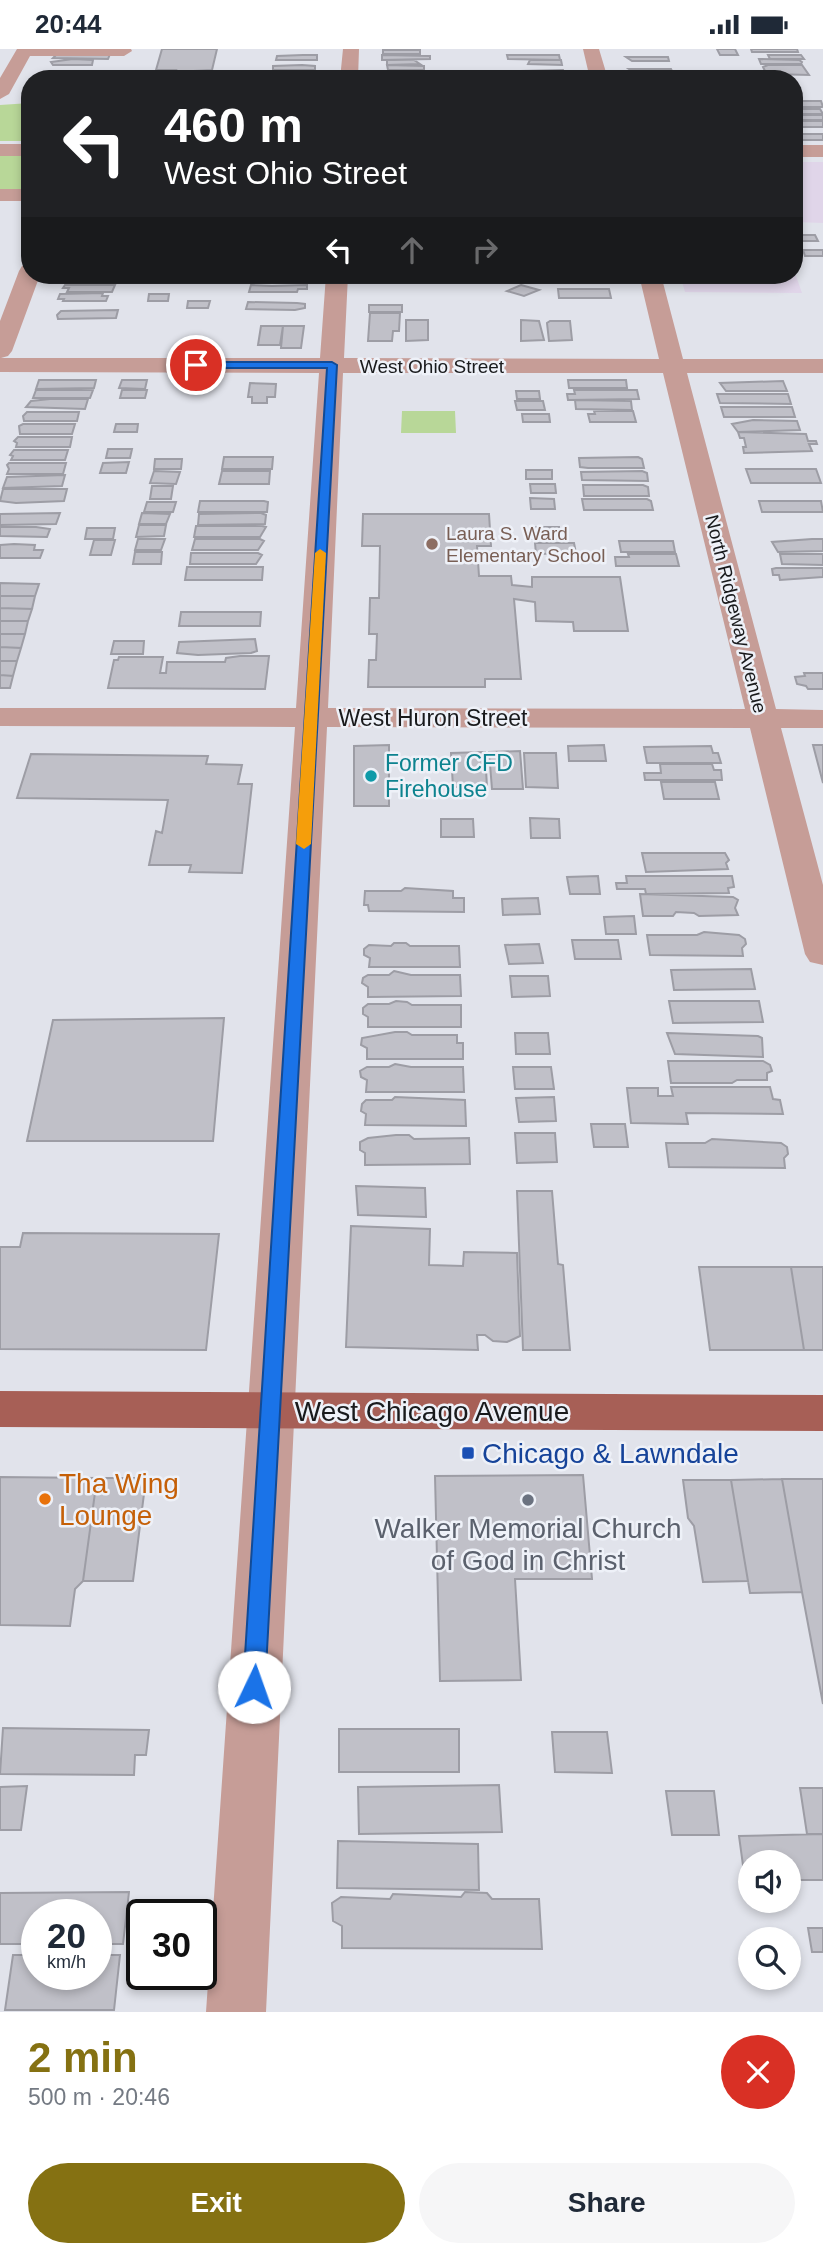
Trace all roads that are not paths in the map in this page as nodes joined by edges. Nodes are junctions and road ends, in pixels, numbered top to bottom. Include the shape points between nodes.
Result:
1 (351, 49) edge
2 (592, 49) edge
3 (24, 50) edge
4 (124, 50) edge
5 (116, 70) dead end
6 (350, 70) edge
7 (597, 70) edge
8 (0, 94) edge
9 (0, 151) edge
10 (21, 151) edge
11 (803, 151) edge
12 (823, 152) edge
13 (0, 195) edge
14 (21, 195) edge
15 (25, 284) edge
16 (336, 284) edge
17 (652, 284) edge
18 (0, 351) edge
19 (0, 365) edge
20 (332, 365) junction
21 (673, 366) junction
22 (823, 366) edge
23 (0, 717) edge
24 (311, 718) junction
25 (763, 719) junction
26 (823, 719) edge
27 (823, 954) edge
28 (0, 1409) edge
29 (271, 1411) junction
30 (823, 1413) edge
31 (236, 2012) edge

1 - 6 street
2 - 7 street
3 - 4 street
3 - 8 street
4 - 5 street
9 - 10 street
11 - 12 street
13 - 14 street
15 - 18 street
16 - 20 street
17 - 21 street, North Ridgeway Avenue
19 - 20 street, West Ohio Street
20 - 21 street, West Ohio Street
20 - 24 street
21 - 22 street, West Ohio Street
21 - 25 street, North Ridgeway Avenue
23 - 24 street, West Huron Street
24 - 25 street, West Huron Street
24 - 29 street
25 - 26 street, West Huron Street
25 - 27 street, North Ridgeway Avenue
28 - 29 main road, West Chicago Avenue
29 - 30 main road, West Chicago Avenue
29 - 31 street

